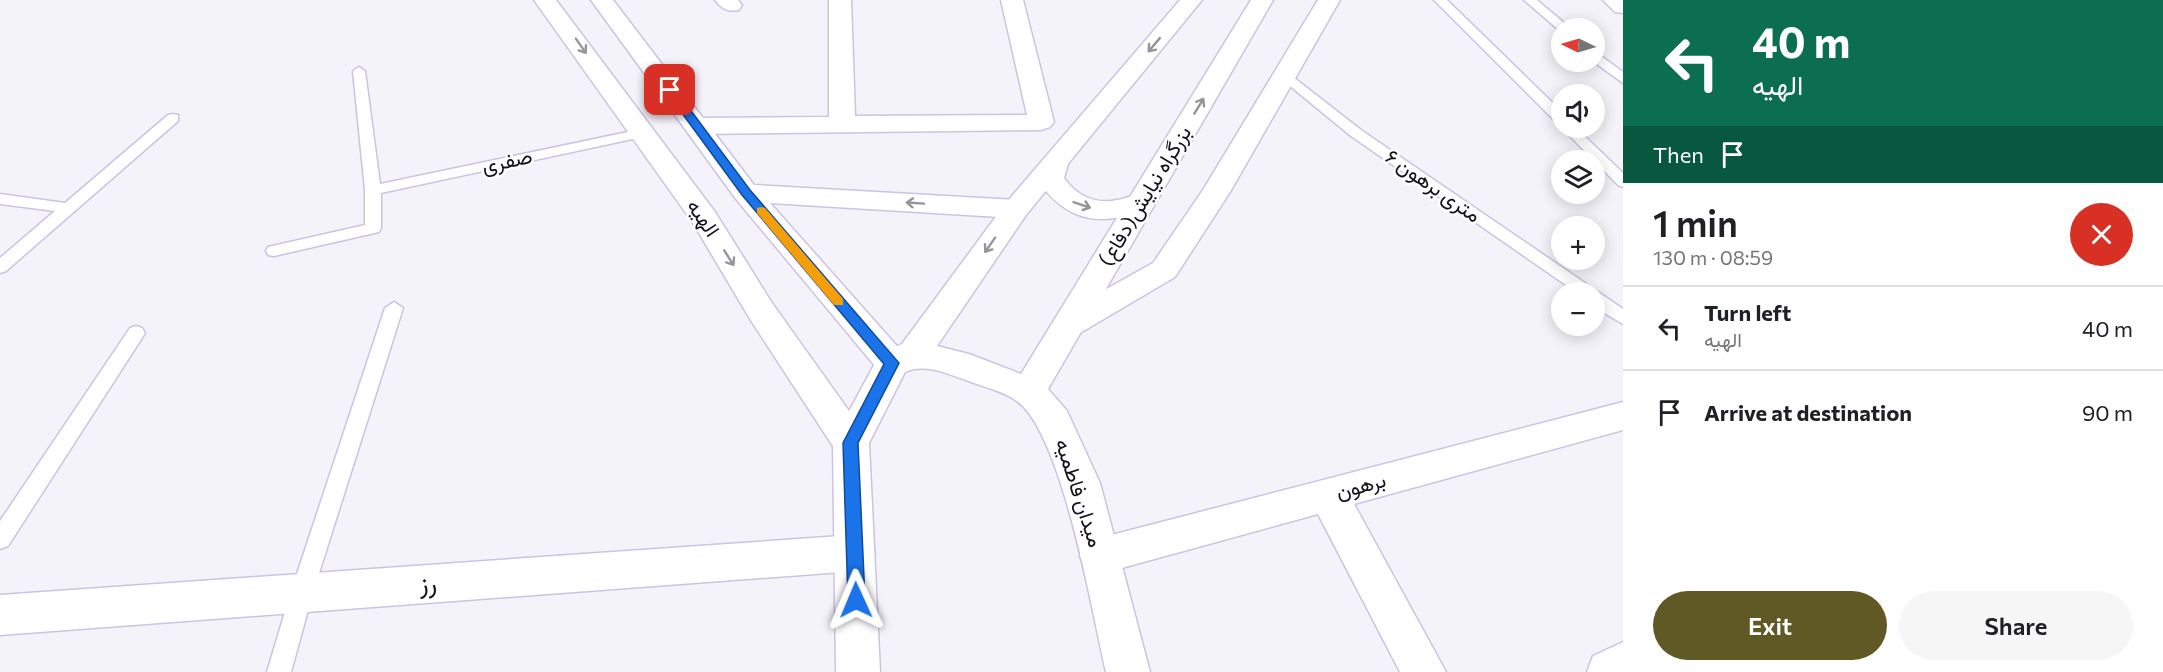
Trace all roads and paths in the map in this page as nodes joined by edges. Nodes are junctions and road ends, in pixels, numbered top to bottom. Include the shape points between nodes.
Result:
1 (545, 0) edge
2 (602, 0) edge
3 (840, 0) edge
4 (1012, 0) edge
5 (1191, 0) edge
6 (1262, 0) edge
7 (1329, 0) edge
8 (1440, 0) edge
9 (1530, 0) edge
10 (1614, 0) edge
11 (1623, 7) edge
12 (1552, 18) edge
13 (1605, 64) edge
14 (359, 71) dead end
15 (1284, 74) junction
16 (1623, 79) edge
17 (1551, 109) edge
18 (173, 118) dead end
19 (842, 122) junction
20 (697, 126) junction
21 (642, 133) junction
22 (1579, 138) edge
23 (1055, 164) junction
24 (1623, 183) edge
25 (373, 190) junction
26 (746, 193) junction
27 (0, 200) edge
28 (1143, 200) junction
29 (68, 208) junction
30 (1016, 209) junction
31 (274, 251) dead end
32 (0, 267) edge
33 (1572, 282) edge
34 (1605, 306) edge
35 (394, 308) dead end
36 (1623, 318) edge
37 (1068, 325) junction
38 (136, 333) dead end
39 (903, 358) junction
40 (1029, 391) junction
41 (1623, 416) edge
42 (851, 443) junction
43 (1328, 495) junction
44 (0, 539) edge
45 (855, 553) junction
46 (1100, 556) junction
47 (302, 592) junction
48 (0, 615) edge
49 (1623, 664) edge
50 (279, 672) edge
51 (858, 672) edge
52 (1128, 672) edge
53 (1424, 672) edge
54 (1609, 672) edge

1 -> 21 main road, الهیه
2 - 20 main road
3 - 19 main road
4 - 19 main road via 1041,122
5 -> 23 main road
28 -> 6 main road, بزرگراه نیایش(دفاع)
7 - 15 main road
8 - 17 lane
9 - 12 lane
10 - 11 main road
13 - 16 lane
14 - 25 lane
15 - 33 lane, ۶ متری برهون via 1356,133
15 - 37 main road via 1216,192 1164,270
18 - 29 lane
19 - 20 main road
20 - 26 main road
21 - 25 lane, صفری
21 -> 42 main road, الهیه via 705,219 761,311
22 - 24 lane
23 -> 28 main road via 1050,178 1058,193 1077,205 1103,211 1127,209
23 - 30 main road
25 - 31 lane via 373,228
30 -> 26 main road
26 - 39 main road
27 - 29 lane
28 - 37 main road, بزرگراه نیایش(دفاع)
29 - 32 lane
30 -> 39 main road
34 - 36 lane
35 - 47 lane
37 - 40 main road, بزرگراه نیایش(دفاع)
38 - 44 lane
39 - 40 main road, میدان فاطمیه via 957,363
39 - 42 main road
40 - 46 main road, میدان فاطمیه via 1054,421 1081,483
41 - 43 main road, برهون
42 - 45 main road
43 - 46 main road, برهون
43 - 53 main road
45 - 47 main road, رز
45 - 51 main road
46 - 52 main road, میدان فاطمیه
47 - 48 main road, رز
47 - 50 lane
49 - 54 main road

